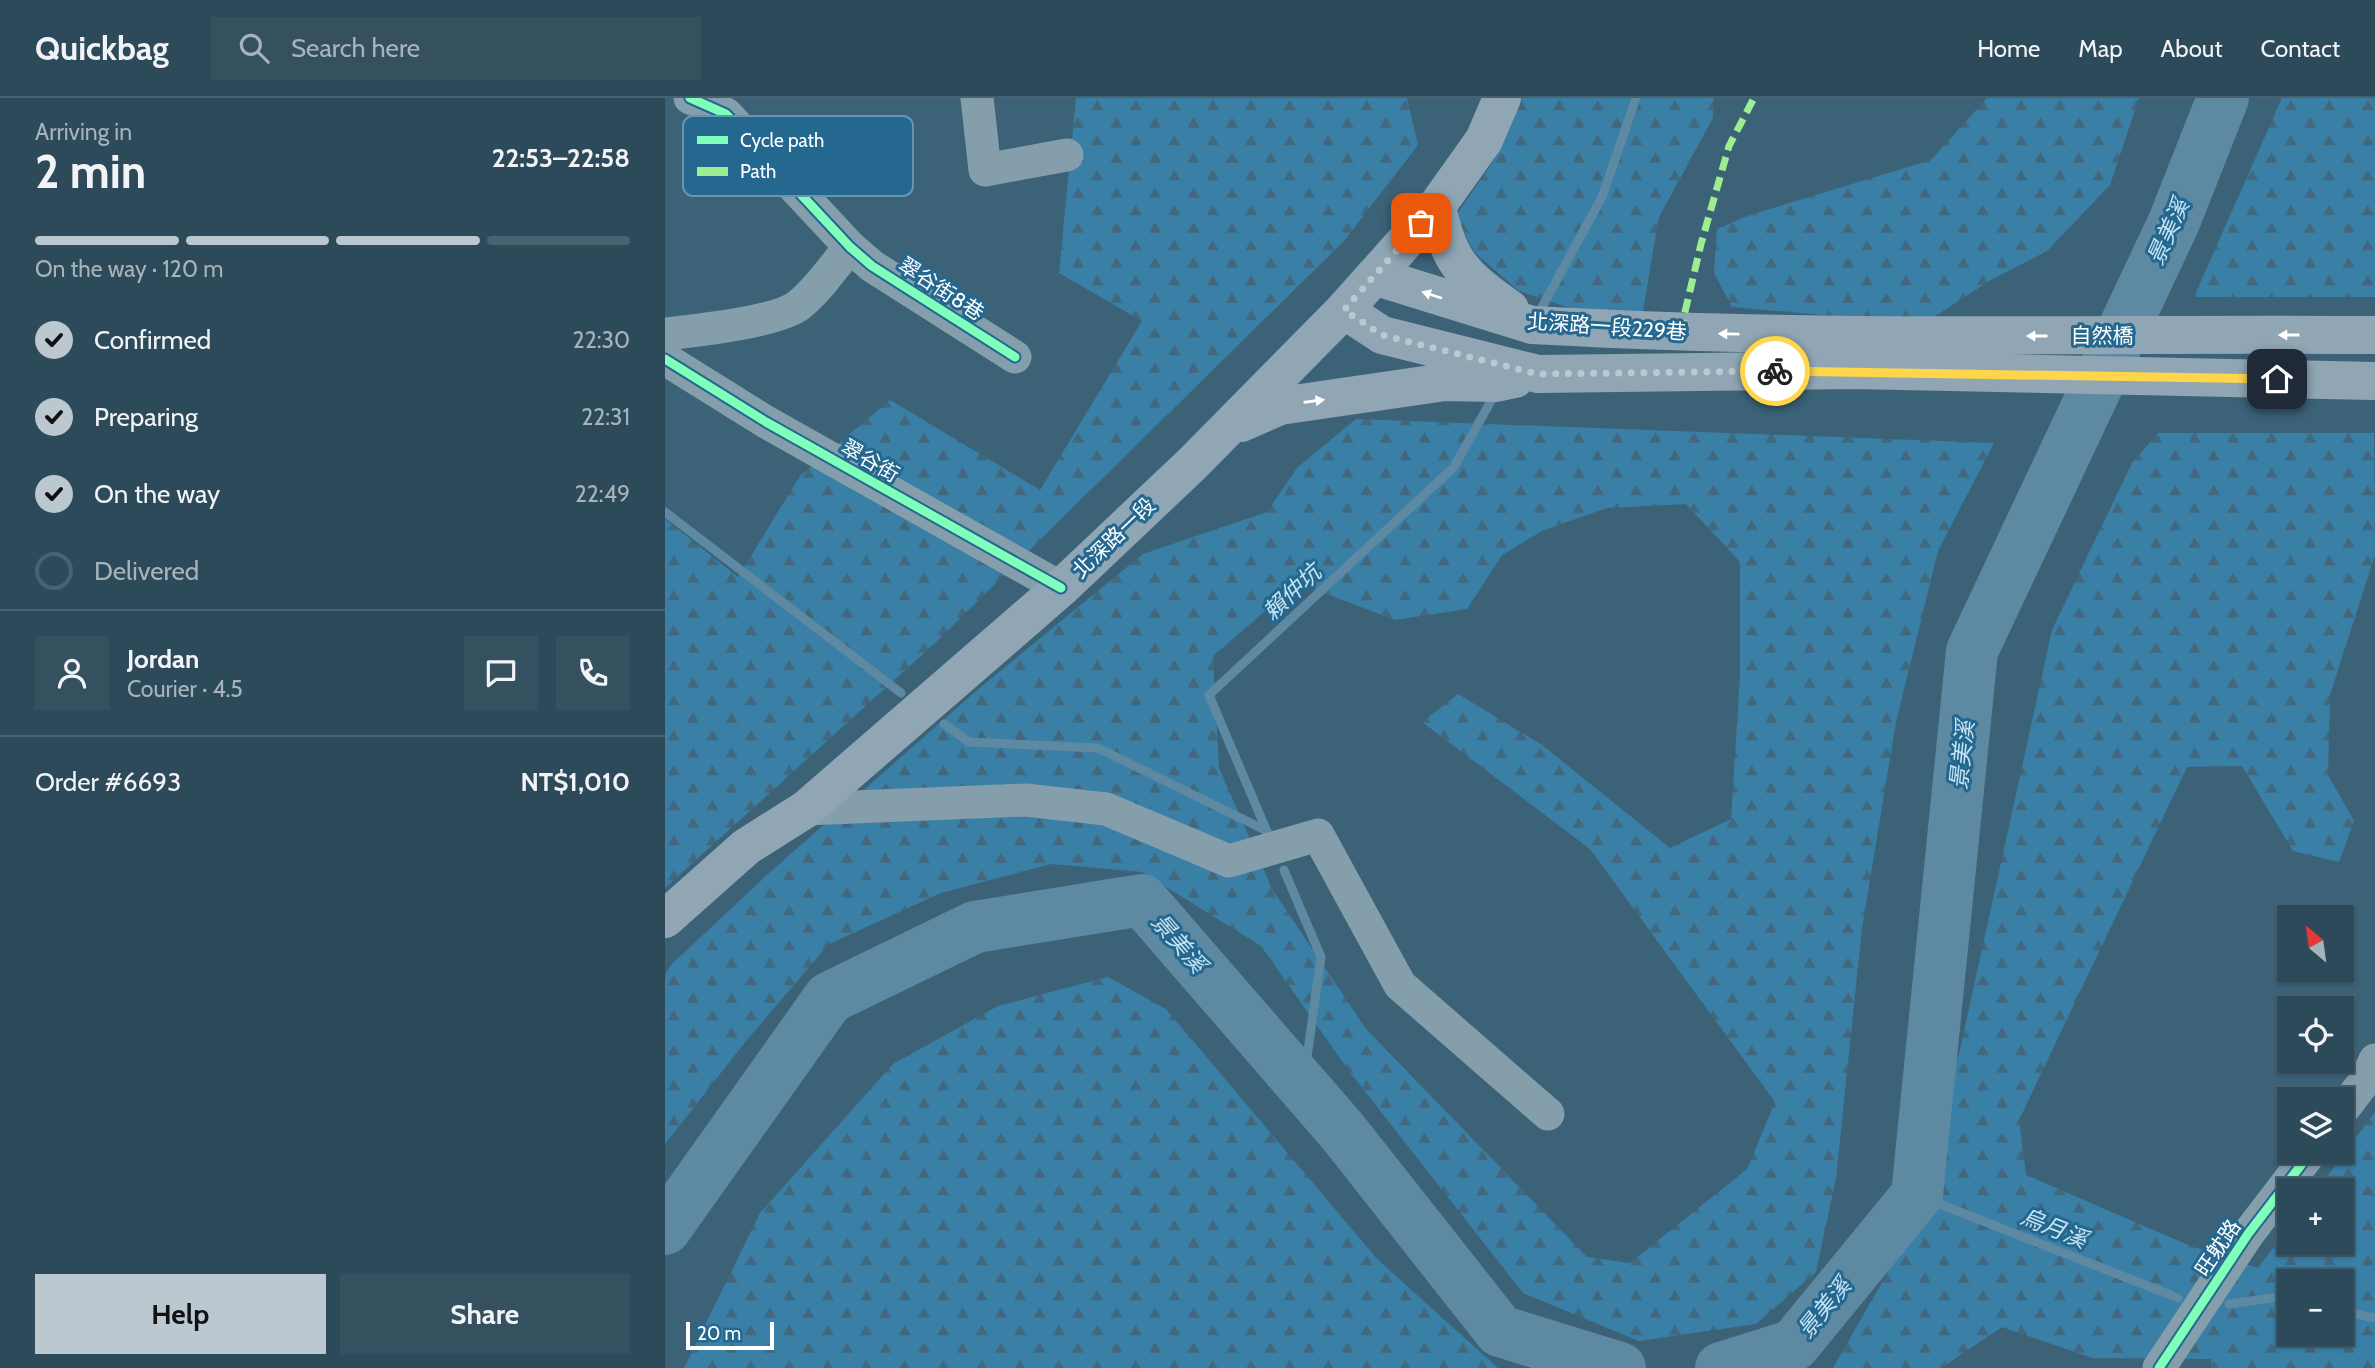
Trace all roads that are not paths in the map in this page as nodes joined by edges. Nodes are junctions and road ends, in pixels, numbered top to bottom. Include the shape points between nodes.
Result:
1 (690, 98) edge
2 (977, 98) edge
3 (1502, 98) edge
4 (733, 106) edge
5 (1067, 155) dead end
6 (808, 196) edge
7 (1437, 206) junction
8 (850, 247) junction
9 (1374, 276) junction
10 (1344, 310) junction
11 (1532, 325) junction
12 (665, 334) edge
13 (2366, 335) edge
14 (1849, 353) junction
15 (1015, 357) dead end
16 (665, 359) edge
17 (1538, 374) junction
18 (2366, 381) edge
19 (1226, 430) junction
20 (1061, 588) junction
21 (806, 809) junction
22 (665, 919) edge
23 (2375, 1060) edge
24 (2354, 1095) edge
25 (1548, 1114) dead end
26 (2302, 1164) edge
27 (2164, 1360) edge

1 - 4 street
2 - 5 street via 985,170
3 - 7 main road, 北深路一段 via 1484,140
6 - 8 street
7 - 9 main road, 北深路一段
7 - 11 main road via 1443,239 1468,279
8 - 12 street via 798,306 717,327
8 - 15 street, 翠谷街8巷 via 872,266
9 - 10 main road, 北深路一段
11 -> 9 main road, 北深路一段229巷
10 - 17 main road, 北深路一段229巷 via 1382,335
10 - 19 main road, 北深路一段
14 -> 11 main road, 北深路一段229巷 via 1680,333
13 -> 14 main road, 自然橋
14 - 17 main road, 北深路一段229巷
14 - 18 main road, 自然橋
16 - 20 street, 翠谷街 via 766,422
19 -> 17 main road via 1280,406 1445,382 1496,383
19 - 20 main road, 北深路一段
20 - 21 main road, 北深路一段
21 - 22 main road, 北深路一段 via 746,847
21 - 25 street via 1026,800 1106,808 1229,861 1318,835 1400,985
23 - 24 street
26 - 27 street, 旺躭路

